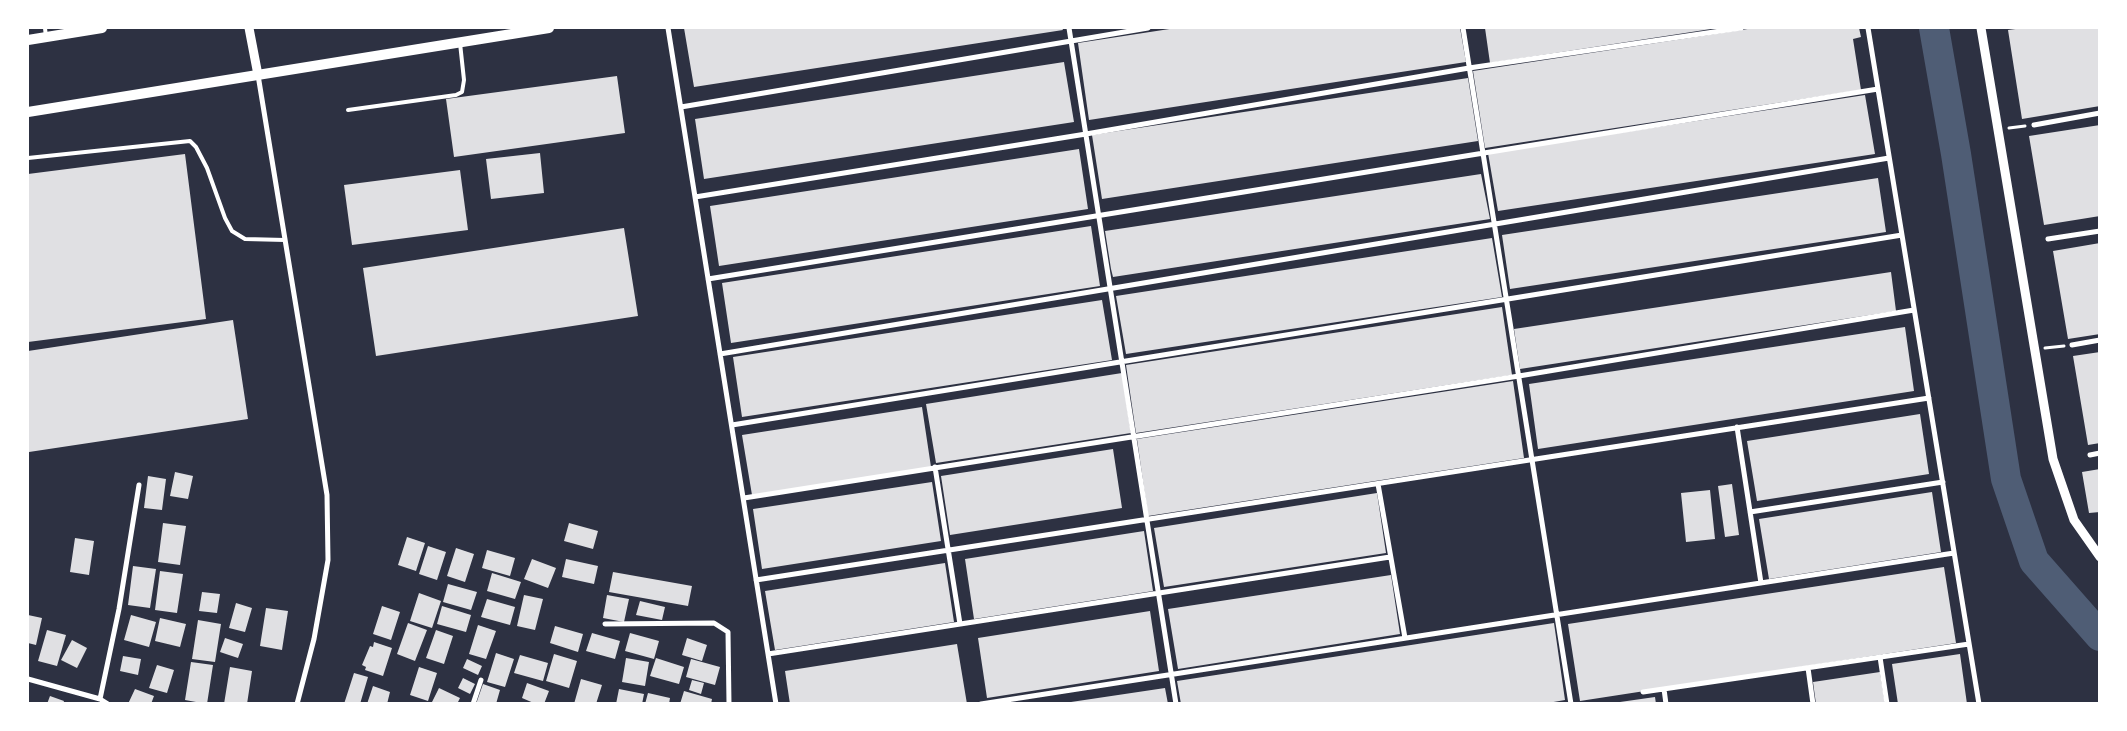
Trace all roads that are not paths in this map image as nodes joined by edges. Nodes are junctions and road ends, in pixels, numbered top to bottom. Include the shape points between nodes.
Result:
1 (102, 28) edge
2 (249, 28) edge
3 (548, 28) edge
4 (668, 28) edge
5 (1069, 28) edge
6 (1148, 28) edge
7 (1463, 28) edge
8 (1741, 28) edge
9 (1868, 28) edge
10 (1981, 28) edge
11 (45, 32) edge
12 (28, 40) edge
13 (1071, 40) junction
14 (460, 42) junction
15 (1469, 68) junction
16 (258, 75) junction
17 (1878, 89) junction
18 (681, 107) junction
19 (348, 110) dead end
20 (28, 112) edge
21 (2100, 113) edge
22 (2034, 124) road end
23 (1086, 134) junction
24 (1483, 153) junction
25 (28, 158) edge
26 (1890, 158) junction
27 (695, 197) junction
28 (1098, 216) junction
29 (1494, 224) junction
30 (2100, 231) edge
31 (1902, 235) junction
32 (2048, 239) dead end
33 (285, 240) junction
34 (708, 279) junction
35 (1110, 288) junction
36 (1506, 300) junction
37 (1914, 310) junction
38 (2100, 340) edge
39 (2072, 345) road end
40 (720, 354) junction
41 (1122, 362) junction
42 (1519, 376) junction
43 (1929, 398) junction
44 (732, 425) junction
45 (1737, 428) junction
46 (1133, 436) junction
47 (2100, 453) edge
48 (2090, 455) dead end
49 (1532, 459) junction
50 (935, 468) junction
51 (1943, 482) junction
52 (1378, 484) junction
53 (139, 485) dead end
54 (744, 498) junction
55 (1750, 512) junction
56 (1146, 519) junction
57 (948, 550) junction
58 (1954, 553) junction
59 (2100, 557) edge
60 (1390, 558) junction
61 (756, 580) junction
62 (1761, 582) junction
63 (1158, 593) junction
64 (1556, 614) junction
65 (605, 624) dead end
66 (960, 624) junction
67 (1405, 638) junction
68 (1969, 644) junction
69 (768, 654) junction
70 (1880, 657) junction
71 (1808, 668) junction
72 (1171, 674) junction
73 (28, 679) edge
74 (481, 680) dead end
75 (1664, 689) junction
76 (1643, 692) dead end
77 (100, 699) junction
78 (1571, 703) edge
79 (108, 704) edge
80 (297, 704) edge
81 (473, 704) edge
82 (729, 704) edge
83 (776, 704) edge
84 (981, 704) edge
85 (1176, 704) edge
86 (1564, 704) edge
87 (1666, 704) edge
88 (1813, 704) edge
89 (1887, 704) edge
90 (1979, 704) edge

1 - 11 main road
2 - 16 street
3 - 14 main road
4 - 18 street
5 - 13 street
6 - 13 street
7 - 15 street
8 - 15 street
9 - 17 street
10 - 59 street via 2053,459 2074,520
11 - 12 main road
13 - 18 street
13 - 23 street
14 - 16 main road
14 - 19 lane via 462,92
15 - 23 street
15 - 24 street
16 - 20 main road
16 - 33 street
17 - 24 street
17 - 26 street
18 - 27 street
21 - 22 street
23 - 27 street
23 - 28 street
24 - 28 street
24 - 29 street
25 - 33 lane via 190,141 207,168 232,231 244,239
26 - 29 street
26 - 31 street
27 - 34 street
28 - 34 street
28 - 35 street
29 - 35 street
29 - 36 street
30 - 32 street
31 - 36 street
31 - 37 street
33 - 80 street via 327,495 328,560 314,639
34 - 40 street
35 - 40 street
35 - 41 street
36 - 41 street
36 - 42 street
37 - 42 street
37 - 43 street
38 - 39 street
40 - 44 street
41 - 44 street
41 - 46 street
42 - 46 street
42 - 49 street
43 - 45 street
43 - 51 street
44 - 54 street
45 - 49 street
45 - 55 street
46 - 50 street
46 - 56 street
47 - 48 street
49 - 52 street
49 - 64 street
50 - 54 street
50 - 57 street
51 - 55 street
51 - 58 street
52 - 56 street
52 - 60 street
53 - 77 street via 119,609
54 - 61 street
55 - 62 street
56 - 57 street
56 - 63 street
57 - 61 street
57 - 66 street
58 - 62 street
58 - 68 street
60 - 63 street
60 - 67 street
61 - 69 street
62 - 64 street
63 - 66 street
63 - 72 street
64 - 67 street
64 - 78 street
65 - 82 street via 714,623 728,632
66 - 69 street
67 - 72 street
68 - 70 street
68 - 90 street
69 - 83 street
70 - 71 street
70 - 89 street
71 - 75 street
71 - 88 street
72 - 84 street
72 - 85 street
73 - 77 street
74 - 81 street
75 - 76 street
75 - 87 street
77 - 79 street
78 - 86 street

